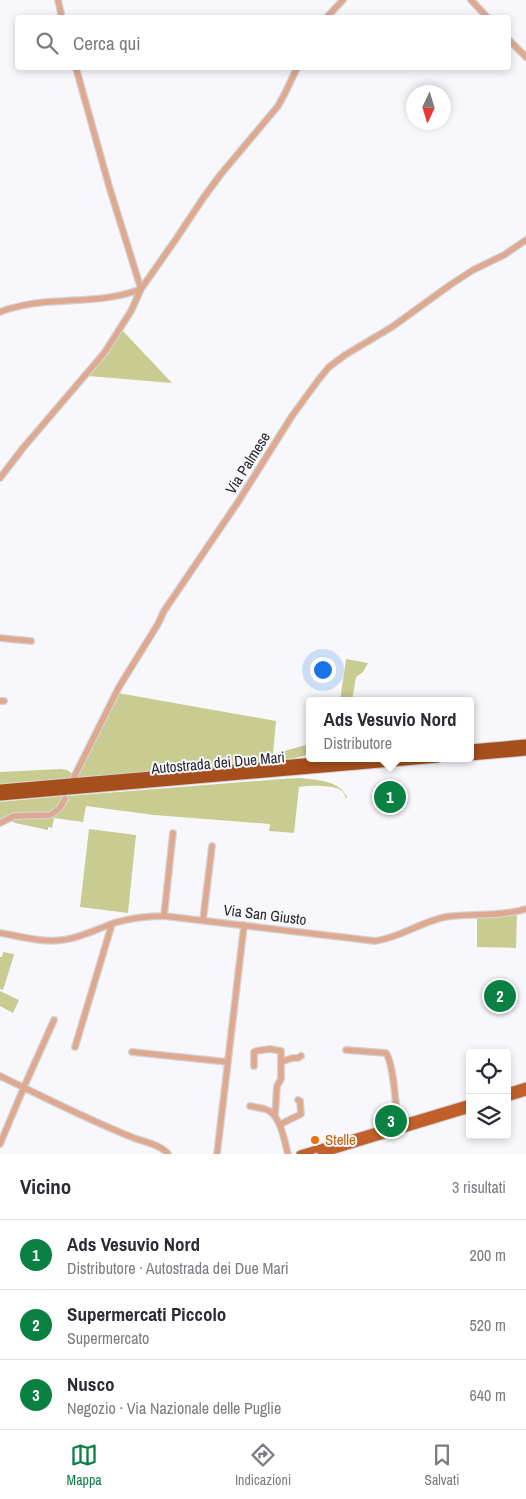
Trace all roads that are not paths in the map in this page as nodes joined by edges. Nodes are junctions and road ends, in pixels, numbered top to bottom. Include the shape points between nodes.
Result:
1 (58, 0) edge
2 (343, 0) edge
3 (471, 0) edge
4 (61, 15) edge
5 (329, 15) edge
6 (485, 15) edge
7 (511, 42) edge
8 (526, 57) edge
9 (77, 70) edge
10 (296, 70) edge
11 (526, 240) edge
12 (141, 289) junction
13 (0, 312) edge
14 (0, 478) edge
15 (0, 638) edge
16 (32, 641) dead end
17 (526, 744) edge
18 (474, 749) edge
19 (526, 751) edge
20 (474, 756) edge
21 (317, 762) edge
22 (392, 762) edge
23 (74, 777) dead end
24 (0, 790) edge
25 (0, 796) edge
26 (65, 799) dead end
27 (0, 823) edge
28 (173, 833) dead end
29 (212, 846) dead end
30 (526, 909) edge
31 (164, 916) junction
32 (203, 920) junction
33 (112, 924) junction
34 (244, 925) junction
35 (0, 933) edge
36 (54, 1020) dead end
37 (75, 1047) dead end
38 (346, 1050) dead end
39 (132, 1052) dead end
40 (301, 1056) dead end
41 (228, 1062) junction
42 (281, 1062) junction
43 (254, 1066) dead end
44 (0, 1076) edge
45 (526, 1086) edge
46 (24, 1087) junction
47 (511, 1091) edge
48 (526, 1092) edge
49 (511, 1097) edge
50 (298, 1100) dead end
51 (466, 1104) edge
52 (250, 1106) dead end
53 (466, 1110) edge
54 (275, 1116) junction
55 (398, 1125) junction
56 (280, 1126) junction
57 (0, 1144) edge
58 (168, 1154) edge
59 (217, 1154) edge
60 (288, 1154) edge
61 (300, 1154) edge
62 (321, 1154) edge

1 - 4 street
2 - 5 street
3 - 6 street
7 - 8 street
9 - 12 street
10 - 12 street via 278,106 221,174
11 - 23 street, Via Palmese via 473,270 392,327 345,355 319,379 164,611 119,687
12 - 13 street via 104,298 37,302
12 - 14 street via 105,352
15 - 16 street
17 - 18 highway
19 - 20 highway
21 - 24 highway, Autostrada dei Due Mari
22 - 25 highway, Autostrada dei Due Mari
26 - 27 street via 50,815 14,816
28 - 31 street
29 - 32 street
30 - 34 street, Via San Giusto via 444,918 375,941
31 - 32 street, Via San Giusto
31 - 33 street, Via San Giusto via 137,917
32 - 34 street, Via San Giusto
33 - 35 street, Via San Giusto via 62,940
33 - 37 street
34 - 41 street
36 - 46 street
38 - 55 street via 387,1054
39 - 41 street
40 - 42 street
41 - 59 street
42 - 43 street via 281,1051 270,1048 255,1052
42 - 54 street
44 - 46 street
45 - 47 main road
46 - 57 street
46 - 58 street via 112,1129 160,1147
48 - 49 main road
50 - 56 street via 301,1102 301,1114
51 - 55 main road
52 - 54 street via 265,1109
53 - 62 main road
54 - 56 street
55 - 61 main road
56 - 60 street

